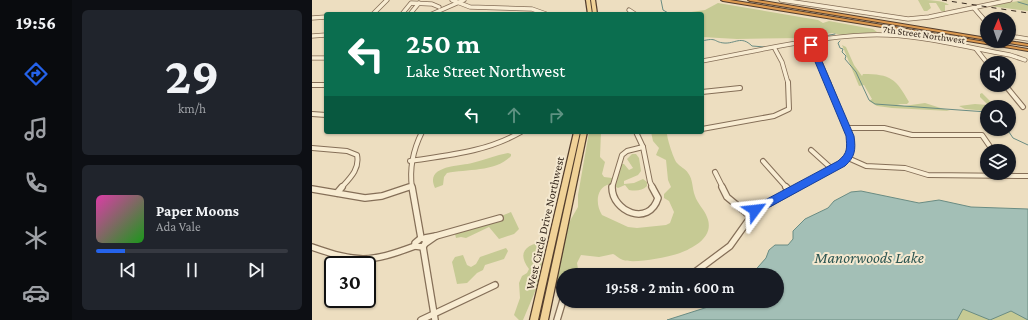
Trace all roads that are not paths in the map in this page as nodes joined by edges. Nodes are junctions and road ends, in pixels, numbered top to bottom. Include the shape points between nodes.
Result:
1 (387, 0) edge
2 (424, 0) edge
3 (452, 0) edge
4 (464, 0) edge
5 (588, 0) edge
6 (593, 0) edge
7 (719, 0) edge
8 (723, 0) edge
9 (750, 0) edge
10 (781, 0) edge
11 (1010, 0) edge
12 (738, 2) junction
13 (420, 3) junction
14 (459, 3) junction
15 (439, 7) dead end
16 (974, 8) junction
17 (629, 10) dead end
18 (375, 12) edge
19 (404, 12) edge
20 (412, 12) edge
21 (437, 12) edge
22 (541, 12) edge
23 (590, 12) edge
24 (595, 12) edge
25 (632, 12) edge
26 (980, 15) edge
27 (312, 18) edge
28 (324, 18) edge
29 (324, 35) edge
30 (312, 36) edge
31 (1016, 37) edge
32 (980, 38) edge
33 (1028, 39) edge
34 (809, 43) junction
35 (1016, 43) edge
36 (1028, 45) edge
37 (775, 49) junction
38 (976, 49) junction
39 (1028, 50) edge
40 (982, 56) edge
41 (312, 58) edge
42 (324, 58) edge
43 (1026, 60) dead end
44 (704, 61) edge
45 (312, 85) edge
46 (324, 85) edge
47 (740, 88) dead end
48 (704, 92) edge
49 (1011, 92) edge
50 (1023, 107) dead end
51 (312, 114) edge
52 (324, 115) edge
53 (846, 128) junction
54 (704, 129) edge
55 (421, 134) edge
56 (517, 134) edge
57 (577, 134) edge
58 (584, 134) edge
59 (637, 134) edge
60 (988, 144) edge
61 (312, 148) edge
62 (643, 148) junction
63 (811, 150) dead end
64 (848, 158) junction
65 (410, 161) junction
66 (763, 161) dead end
67 (832, 169) junction
68 (715, 172) dead end
69 (980, 174) edge
70 (1016, 175) edge
71 (1028, 176) edge
72 (412, 186) junction
73 (312, 189) edge
74 (790, 191) junction
75 (337, 193) junction
76 (750, 216) junction
77 (500, 218) dead end
78 (424, 241) junction
79 (312, 246) edge
80 (415, 246) junction
81 (700, 268) edge
82 (495, 285) dead end
83 (561, 308) edge
84 (435, 317) edge
85 (421, 320) edge
86 (534, 320) edge
87 (544, 320) edge
88 (557, 320) edge

1 - 18 street
2 - 13 street
3 - 14 street
4 - 14 street
5 - 23 main road
6 - 24 main road
7 - 12 highway
8 - 12 highway
9 - 32 highway
10 - 16 street via 902,19 929,17
11 - 16 street
12 - 39 highway
13 - 15 street
13 - 19 street via 411,3
13 - 20 street
14 - 21 street
14 - 22 street via 473,7 534,9
16 - 26 street
17 - 25 street
27 - 28 street
29 - 30 street
31 - 33 street
34 - 37 street, 7th Street Northwest
34 - 38 street, 7th Street Northwest via 842,37 894,36
34 - 53 street via 815,50
35 - 36 highway
37 - 44 street, 7th Street Northwest
37 - 54 street via 790,95 789,109 770,116
38 - 40 street
38 - 43 street, 7th Street Northwest
41 - 42 street
45 - 46 street
47 - 48 street
49 - 50 street
51 - 52 street
53 - 60 street via 884,128 912,135 982,135
53 - 64 street via 852,143
55 - 65 street via 413,148
56 - 65 street via 478,149
57 - 86 main road, West Circle Drive Northwest
58 - 87 main road, West Circle Drive Northwest
59 - 62 street
61 - 75 street via 347,151 357,155 358,162 354,172
62 - 62 street via 627,149 622,153 612,185 612,195 619,206 637,214 649,212 658,201 658,195 651,184
63 - 67 street
64 - 67 street
64 - 69 street via 866,166 905,168 928,175
65 - 72 street
66 - 74 street
67 - 74 street
68 - 76 street via 727,197
70 - 71 street
72 - 75 street via 377,196 357,197
72 - 78 street
73 - 75 street
74 - 76 street via 761,206
76 - 81 street via 730,246
77 - 78 street
78 - 80 street
78 - 80 street via 417,240
78 - 84 street
79 - 80 street via 346,259 369,261
82 - 84 street
83 - 88 street
84 - 85 street

